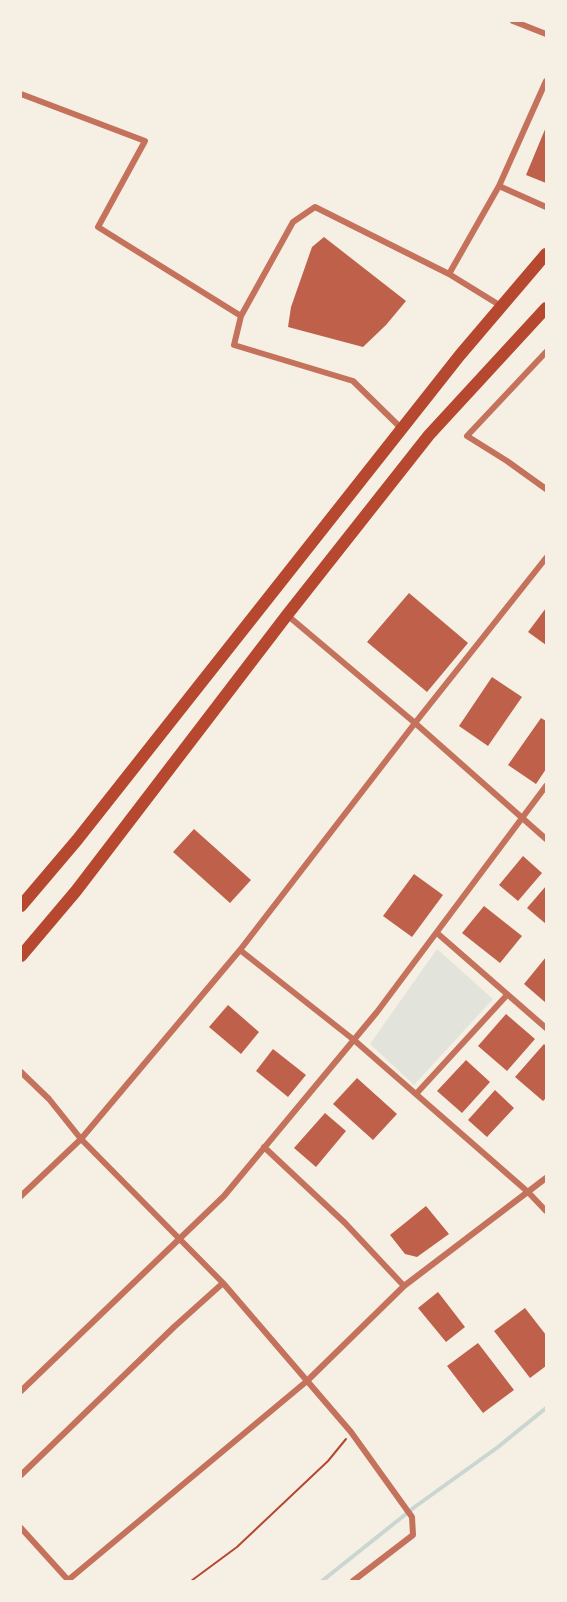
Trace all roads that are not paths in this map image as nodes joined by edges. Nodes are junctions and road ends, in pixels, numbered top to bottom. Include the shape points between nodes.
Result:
1 (513, 21) edge
2 (546, 34) edge
3 (546, 81) edge
4 (21, 94) edge
5 (499, 186) junction
6 (546, 207) edge
7 (546, 254) edge
8 (449, 274) junction
9 (502, 306) junction
10 (546, 308) edge
11 (240, 316) junction
12 (546, 352) edge
13 (402, 429) junction
14 (546, 489) edge
15 (546, 558) edge
16 (287, 615) junction
17 (415, 723) junction
18 (546, 786) edge
19 (522, 819) junction
20 (546, 839) edge
21 (21, 906) edge
22 (437, 933) junction
23 (240, 950) junction
24 (21, 956) edge
25 (507, 994) junction
26 (546, 1028) edge
27 (354, 1040) junction
28 (21, 1072) edge
29 (416, 1094) junction
30 (81, 1139) junction
31 (264, 1148) junction
32 (546, 1178) edge
33 (528, 1192) junction
34 (21, 1196) edge
35 (546, 1211) edge
36 (180, 1238) junction
37 (223, 1284) junction
38 (404, 1286) junction
39 (307, 1381) junction
40 (21, 1391) edge
41 (21, 1474) edge
42 (21, 1528) edge
43 (68, 1581) edge
44 (353, 1581) edge

1 - 2 street
3 - 5 street
4 - 11 street via 145,141 98,227
5 - 6 street
5 - 8 street
7 - 9 highway
8 - 9 street
8 - 11 street via 315,207 293,222
9 - 13 highway
10 - 16 highway via 429,435
11 - 13 street via 234,345 353,381
12 - 14 street via 467,436
13 - 21 highway
15 - 17 street
16 - 17 street
16 - 24 highway via 76,891
17 - 19 street
17 - 23 street
18 - 19 street
19 - 20 street
19 - 22 street
22 - 25 street
22 - 27 street
23 - 27 street
23 - 30 street
25 - 26 street
25 - 29 street
27 - 29 street
27 - 31 street
28 - 30 street
29 - 33 street
30 - 34 street
30 - 36 street
31 - 36 street via 224,1196
31 - 38 street via 345,1222
32 - 33 street
33 - 35 street
33 - 38 street
36 - 37 street
36 - 40 street
37 - 39 street
37 - 41 street
38 - 39 street
39 - 43 street
39 - 44 street via 351,1432 412,1517 413,1535
42 - 43 street

